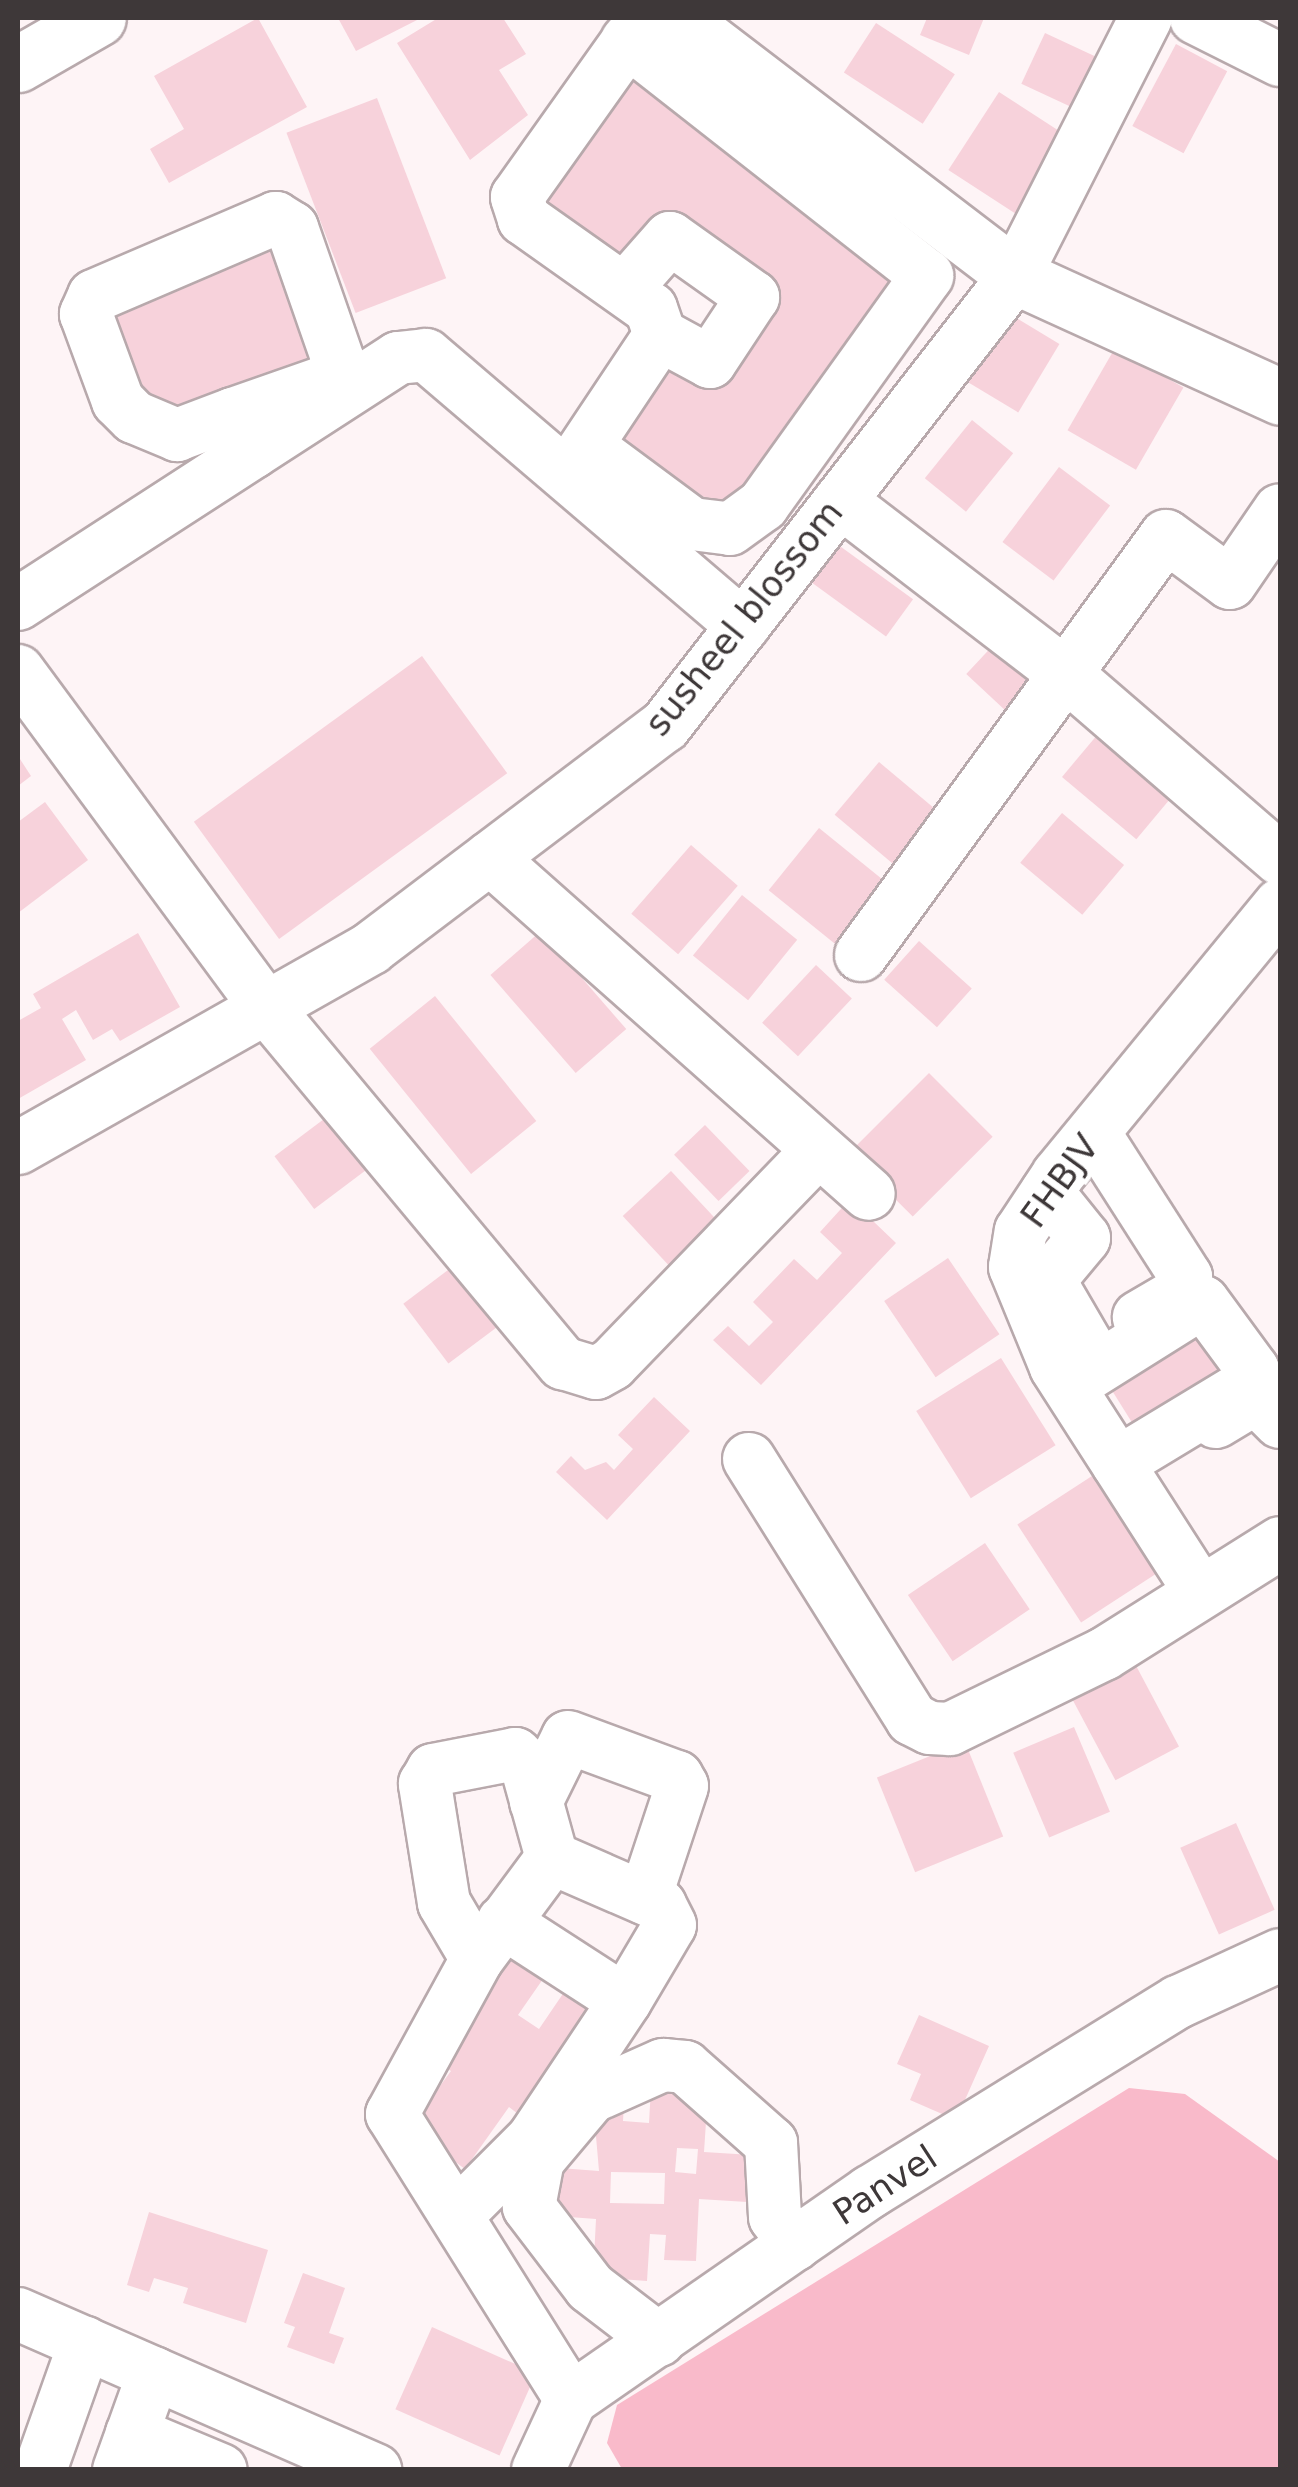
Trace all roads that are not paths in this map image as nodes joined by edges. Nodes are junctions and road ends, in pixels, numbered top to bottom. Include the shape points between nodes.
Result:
1 (98, 18) edge
2 (678, 18) edge
3 (1146, 18) edge
4 (1196, 18) edge
5 (635, 30) edge
6 (1280, 60) edge
7 (18, 64) edge
8 (1015, 276) junction
9 (626, 289) junction
10 (660, 335) junction
11 (1280, 397) edge
12 (243, 433) junction
13 (577, 460) junction
14 (840, 500) junction
15 (1280, 510) edge
16 (18, 604) edge
17 (744, 626) junction
18 (18, 671) edge
19 (1068, 676) junction
20 (490, 858) junction
21 (1280, 859) edge
22 (1280, 905) edge
23 (861, 955) dead end
24 (266, 1007) junction
25 (1094, 1134) junction
26 (18, 1148) edge
27 (818, 1152) junction
28 (1048, 1190) junction
29 (1133, 1192) junction
30 (869, 1194) dead end
31 (1059, 1324) junction
32 (1280, 1422) edge
33 (749, 1458) dead end
34 (1122, 1469) junction
35 (1244, 1548) edge
36 (536, 1802) junction
37 (552, 1858) junction
38 (645, 1898) junction
39 (490, 1940) junction
40 (1280, 1954) edge
41 (626, 2001) junction
42 (459, 2212) junction
43 (785, 2231) junction
44 (18, 2314) edge
45 (646, 2330) junction
46 (85, 2343) junction
47 (154, 2373) junction
48 (572, 2400) junction
49 (126, 2452) edge
50 (300, 2454) edge
51 (40, 2470) edge
52 (221, 2470) edge
53 (375, 2470) edge
54 (538, 2470) edge

1 - 7 main road
2 - 8 main road
3 - 8 street, susheel blossom
4 - 6 street
5 - 9 street via 516,208
5 - 13 street via 927,276 764,505 730,529 692,524
8 - 11 main road
8 - 14 street, susheel blossom
9 - 10 street via 651,309
9 - 10 street via 670,238 753,297 710,362
10 - 13 street
12 - 12 street via 177,434 134,416 118,401 86,314 94,296 276,218 292,228 340,363 327,381
12 - 13 street via 398,358 426,356
12 - 16 street
13 - 17 street
14 - 17 street, susheel blossom
14 - 19 street
15 - 19 street via 1230,583 1166,536
17 - 20 street, susheel blossom via 665,726
18 - 24 street
19 - 21 street
19 - 23 street
20 - 24 street, susheel blossom via 371,948
20 - 27 street
22 - 25 street, FHBJV
24 - 26 street, susheel blossom
24 - 27 street via 580,1372 612,1364
25 - 28 street, FHBJV
25 - 29 street
27 - 30 street
28 - 29 street via 1094,1221
28 - 31 street via 1084,1238
28 - 31 street, FHBJV via 1021,1232 1015,1267
29 - 31 street via 1186,1276 1182,1292
31 - 34 street, FHBJV
31 - 34 street via 1203,1302 1253,1370 1252,1382
32 - 34 street via 1256,1398
33 - 35 street via 912,1719 930,1728 950,1729 1104,1654
34 - 35 street, FHBJV
36 - 37 street
36 - 38 street via 568,1737 676,1777 682,1786
36 - 39 street via 515,1754 434,1770 425,1784 444,1903
37 - 38 street
37 - 39 street
38 - 41 street via 670,1926
39 - 41 street
39 - 42 street via 392,2114
40 - 43 street, Panvel via 1178,2002
41 - 42 street via 533,2139
42 - 48 street
43 - 45 street, Panvel
43 - 45 street via 771,2143 685,2067 663,2065 591,2096 538,2160 529,2207 590,2287
44 - 46 street
45 - 48 street, Panvel
46 - 47 street
46 - 51 street
47 - 49 street
47 - 50 street
48 - 54 street, Panvel
49 - 52 street
50 - 53 street

